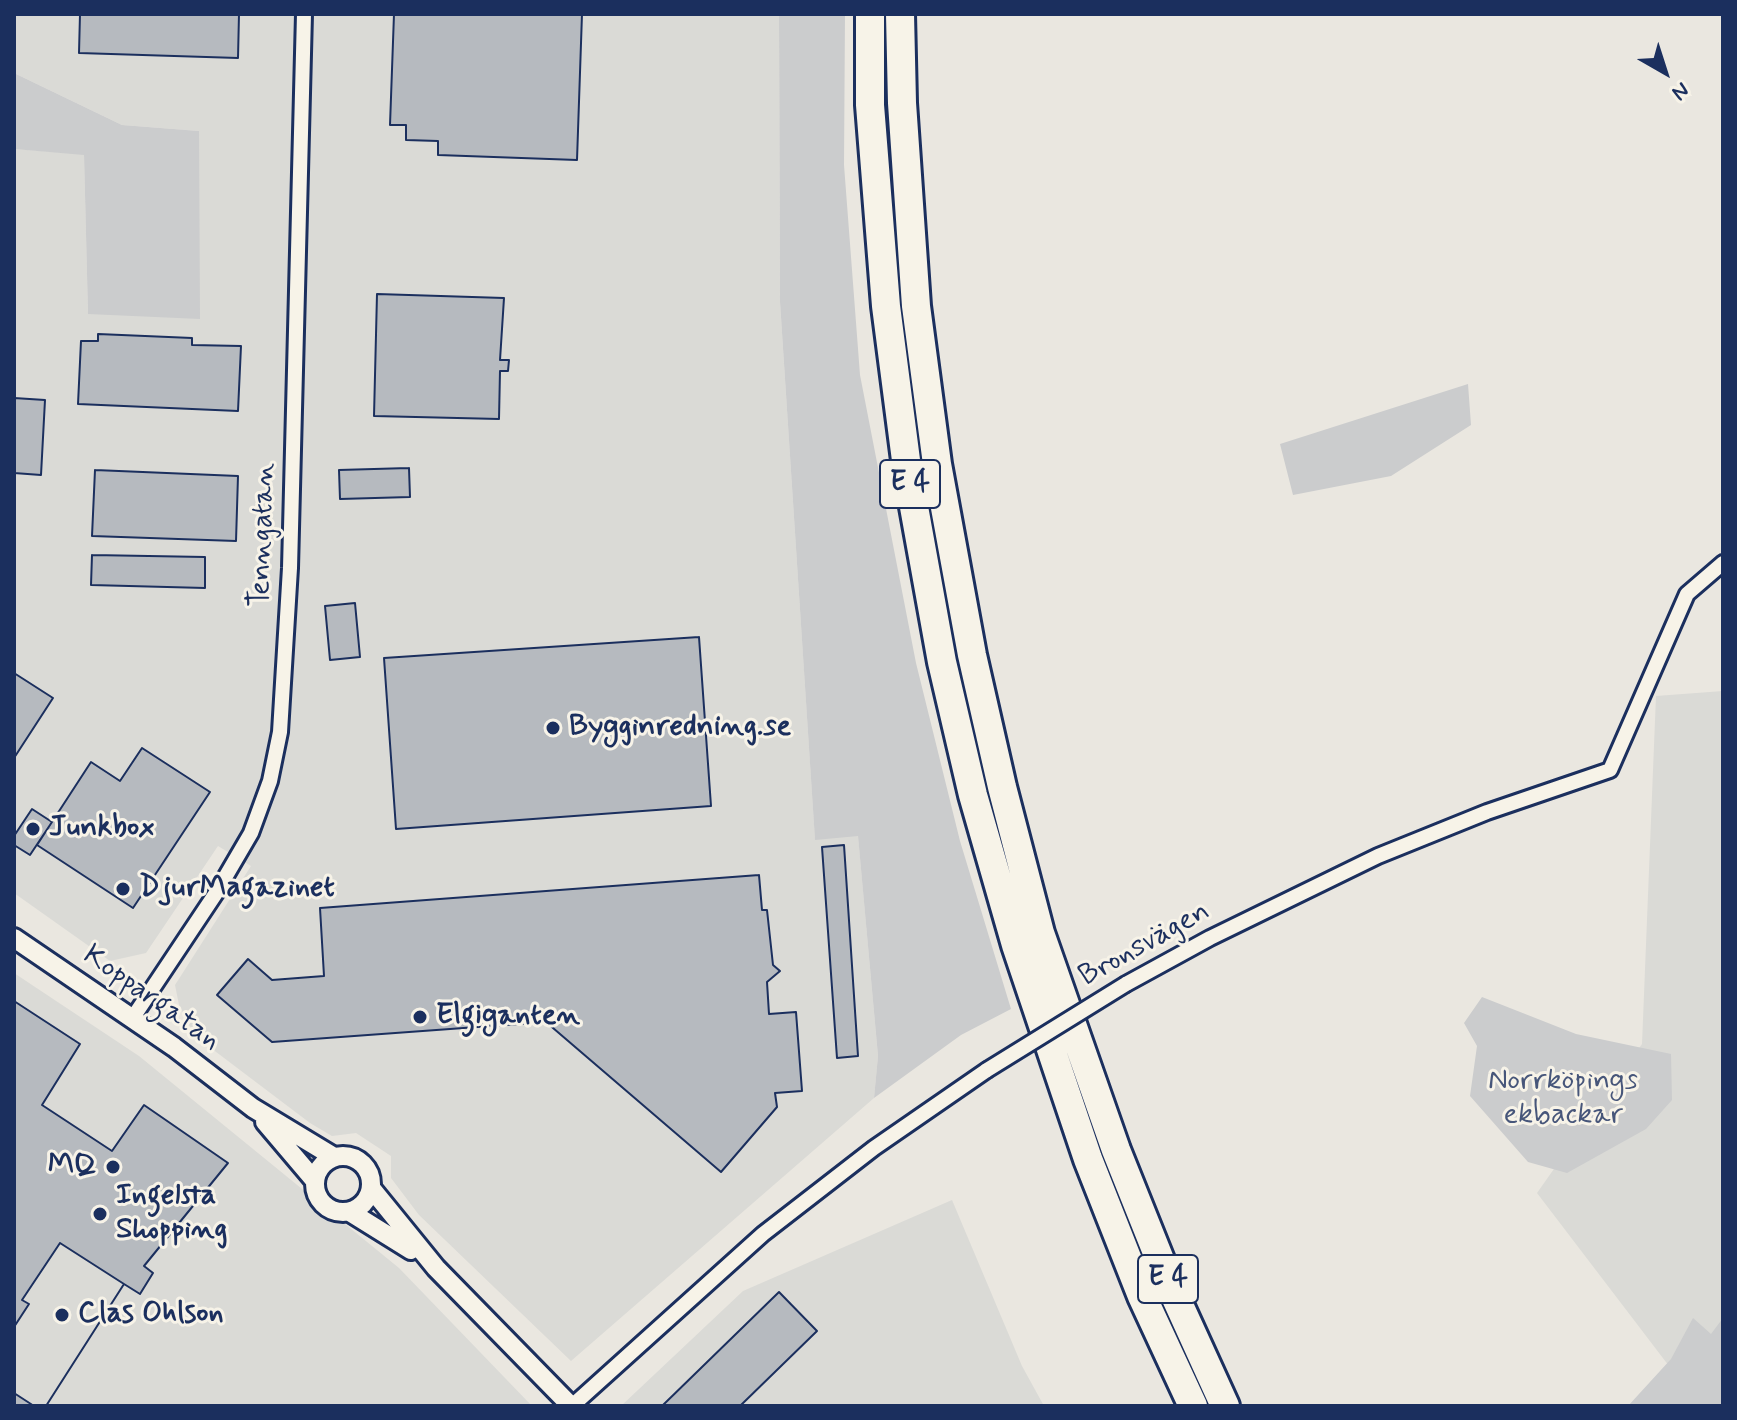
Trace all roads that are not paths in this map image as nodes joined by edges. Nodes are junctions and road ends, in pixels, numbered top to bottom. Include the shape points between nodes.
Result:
1 (304, 14) edge
2 (870, 14) edge
3 (900, 14) edge
4 (1723, 563) edge
5 (14, 938) edge
6 (132, 1019) junction
7 (253, 1108) junction
8 (334, 1157) junction
9 (315, 1181) junction
10 (371, 1188) junction
11 (350, 1212) junction
12 (436, 1268) junction
13 (571, 1406) edge
14 (1193, 1406) edge
15 (1225, 1406) edge

1 - 6 street, Tenngatan via 290,568 280,732 251,833
2 - 14 highway, E 4 via 870,105 886,306 907,468 942,662 1016,945 1083,1145 1142,1296
3 - 15 highway, E 4 via 916,306 937,464 1002,787 1040,933 1116,1150
4 - 13 street, Bronsvägen, bridge via 1687,594 1610,770 1378,856 1126,984 874,1148 763,1234
5 - 6 street, Koppargatan
6 - 7 street, Koppargatan
7 - 8 street, Koppargatan
7 - 9 street, Koppargatan
8 - 9 street via 321,1166
8 - 10 street via 363,1164
9 - 11 street via 324,1205
10 - 11 street via 364,1203
10 - 12 street
11 - 12 street
12 - 13 street

